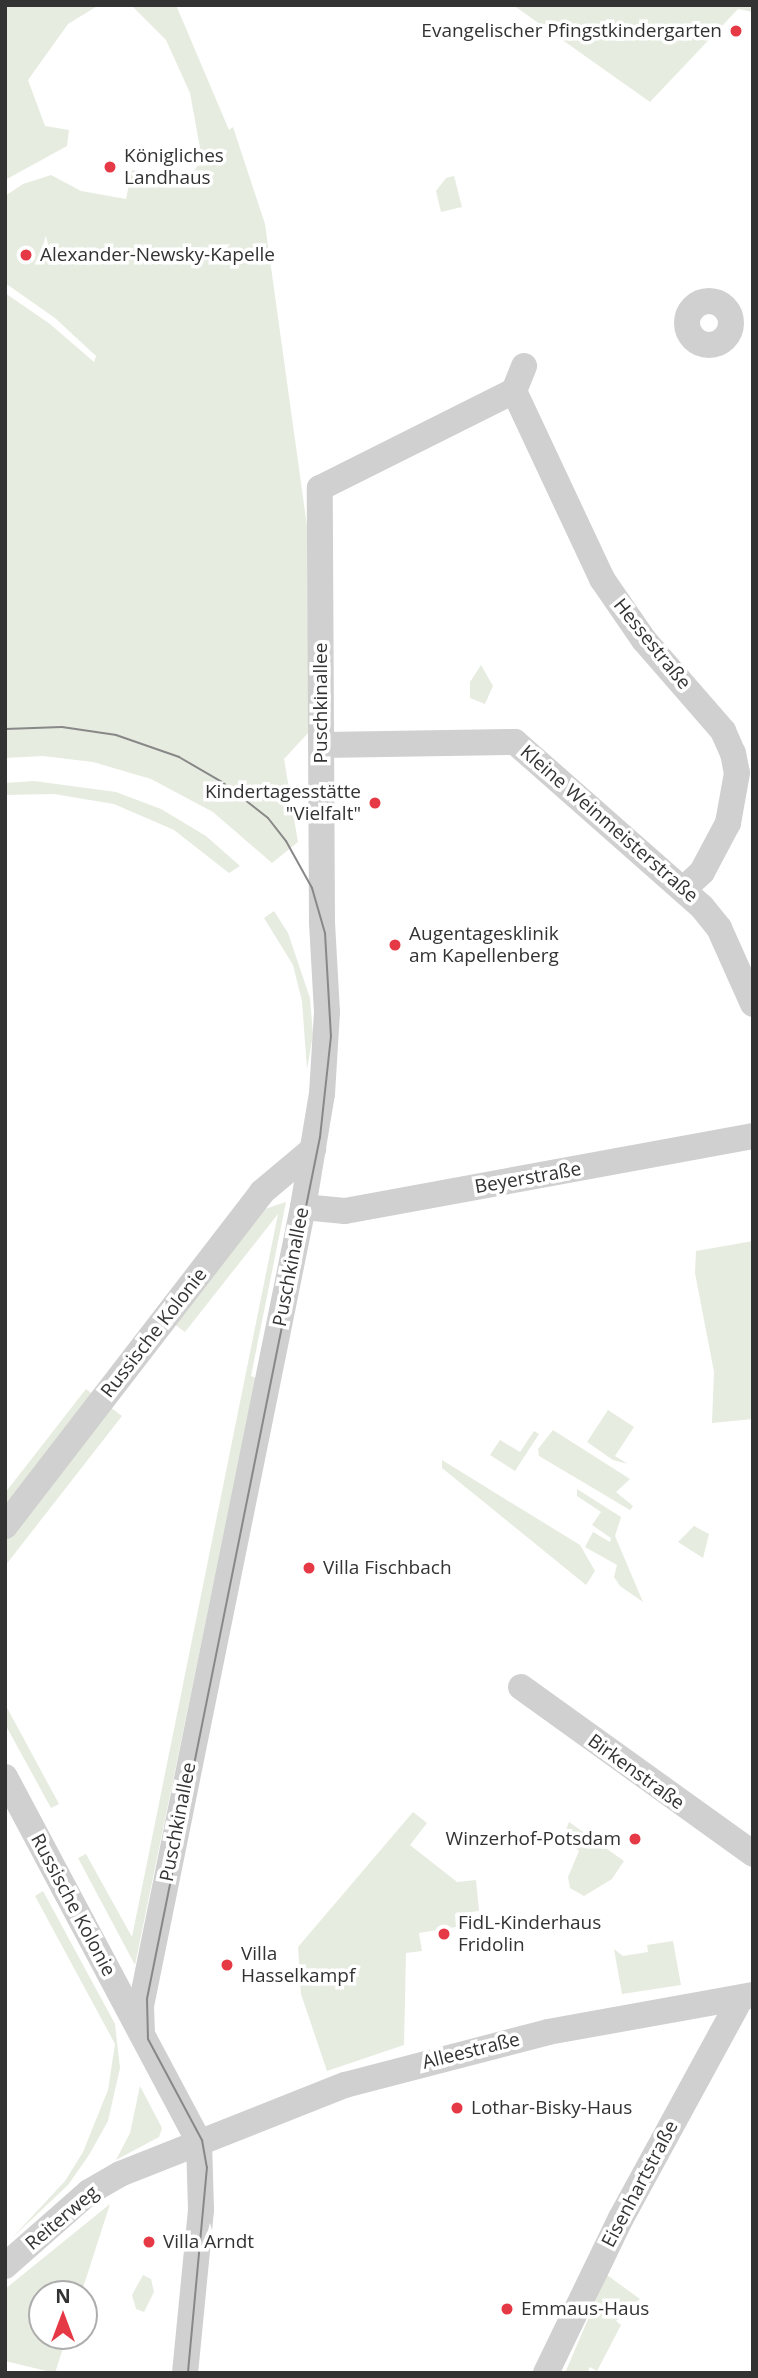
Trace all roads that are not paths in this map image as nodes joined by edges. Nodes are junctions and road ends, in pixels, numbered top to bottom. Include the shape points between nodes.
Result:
1 (524, 366) dead end
2 (514, 391) junction
3 (322, 746) junction
4 (683, 890) junction
5 (753, 1004) edge
6 (753, 1136) edge
7 (313, 1149) junction
8 (303, 1207) junction
9 (5, 1526) edge
10 (521, 1687) dead end
11 (5, 1777) edge
12 (753, 1854) edge
13 (747, 1997) edge
14 (142, 2034) junction
15 (199, 2142) junction
16 (5, 2266) edge
17 (185, 2373) edge
18 (546, 2373) edge

1 - 2 street
2 - 3 street, Puschkinallee via 320,488
2 - 4 street, Hessestraße via 602,579 645,639 723,731 733,754 737,773 728,823 702,872
3 - 4 street, Kleine Weinmeisterstraße via 516,741
3 - 7 street, Puschkinallee via 327,1035
4 - 5 street, Kleine Weinmeisterstraße via 719,928
6 - 8 street, Beyerstraße via 345,1211
7 - 8 street, Puschkinallee
7 - 9 street, Russische Kolonie via 262,1192
8 - 14 street, Puschkinallee via 141,2006
10 - 12 street, Birkenstraße
11 - 14 street, Russische Kolonie
13 - 15 street, Alleestraße via 594,2022 434,2059 341,2087
13 - 18 street, Eisenhartstraße via 621,2218
14 - 15 street, Russische Kolonie
15 - 16 street, Reiterweg via 89,2192
15 - 17 street via 201,2210

